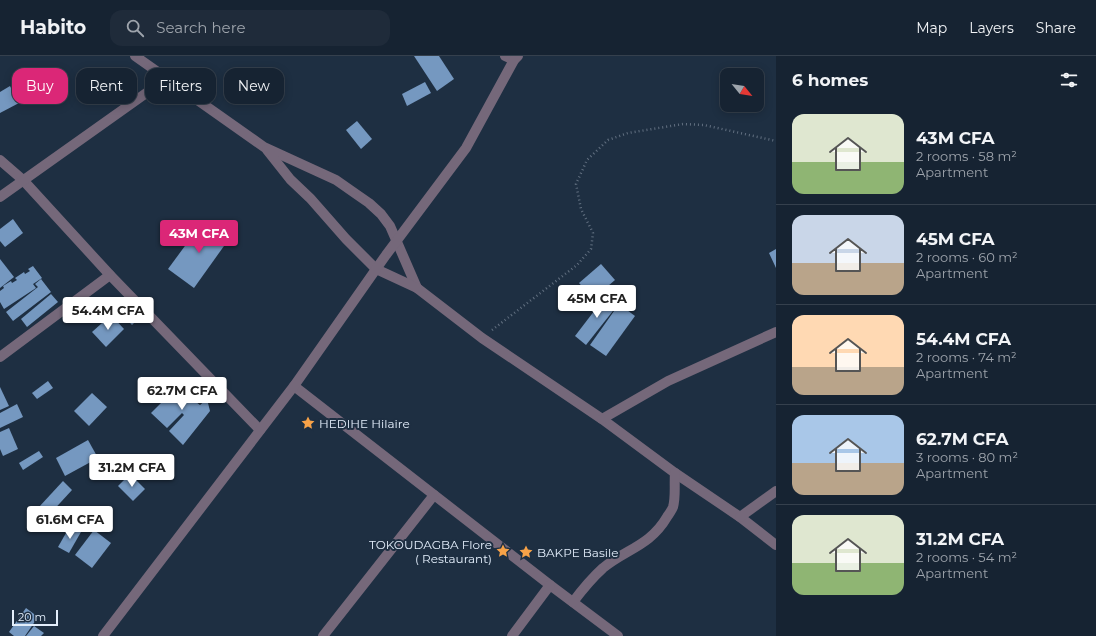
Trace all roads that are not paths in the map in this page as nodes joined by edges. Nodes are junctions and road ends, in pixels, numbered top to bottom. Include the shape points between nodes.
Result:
1 (135, 56) edge
2 (505, 56) edge
3 (516, 58) edge
4 (151, 68) edge
5 (145, 94) edge
6 (202, 104) edge
7 (264, 147) junction
8 (0, 160) edge
9 (23, 180) junction
10 (0, 197) edge
11 (397, 242) junction
12 (376, 269) junction
13 (110, 275) junction
14 (417, 288) junction
15 (776, 332) edge
16 (0, 357) edge
17 (294, 386) junction
18 (602, 419) junction
19 (260, 430) junction
20 (675, 473) junction
21 (776, 491) edge
22 (434, 495) junction
23 (740, 516) junction
24 (776, 546) edge
25 (550, 586) junction
26 (573, 602) junction
27 (103, 636) edge
28 (323, 636) edge
29 (512, 636) edge
30 (618, 636) edge

1 - 4 street
2 - 3 street
3 - 11 street via 466,148
5 - 9 street
6 - 7 street
7 - 11 street via 336,180 369,203 390,226
7 - 12 street via 290,179
8 - 9 street
9 - 10 street
9 - 13 street
11 - 12 street
11 - 14 street
12 - 14 street
12 - 17 street
13 - 16 street
13 - 19 street
14 - 18 street via 482,338
15 - 18 street via 668,381
17 - 19 street
17 - 22 street
18 - 20 street
19 - 27 street
20 - 23 street
20 - 26 street via 673,507 663,524 651,538 636,549 618,557 603,568
21 - 23 street
22 - 25 street
22 - 28 street
23 - 24 street
25 - 26 street
25 - 29 street
26 - 30 street

